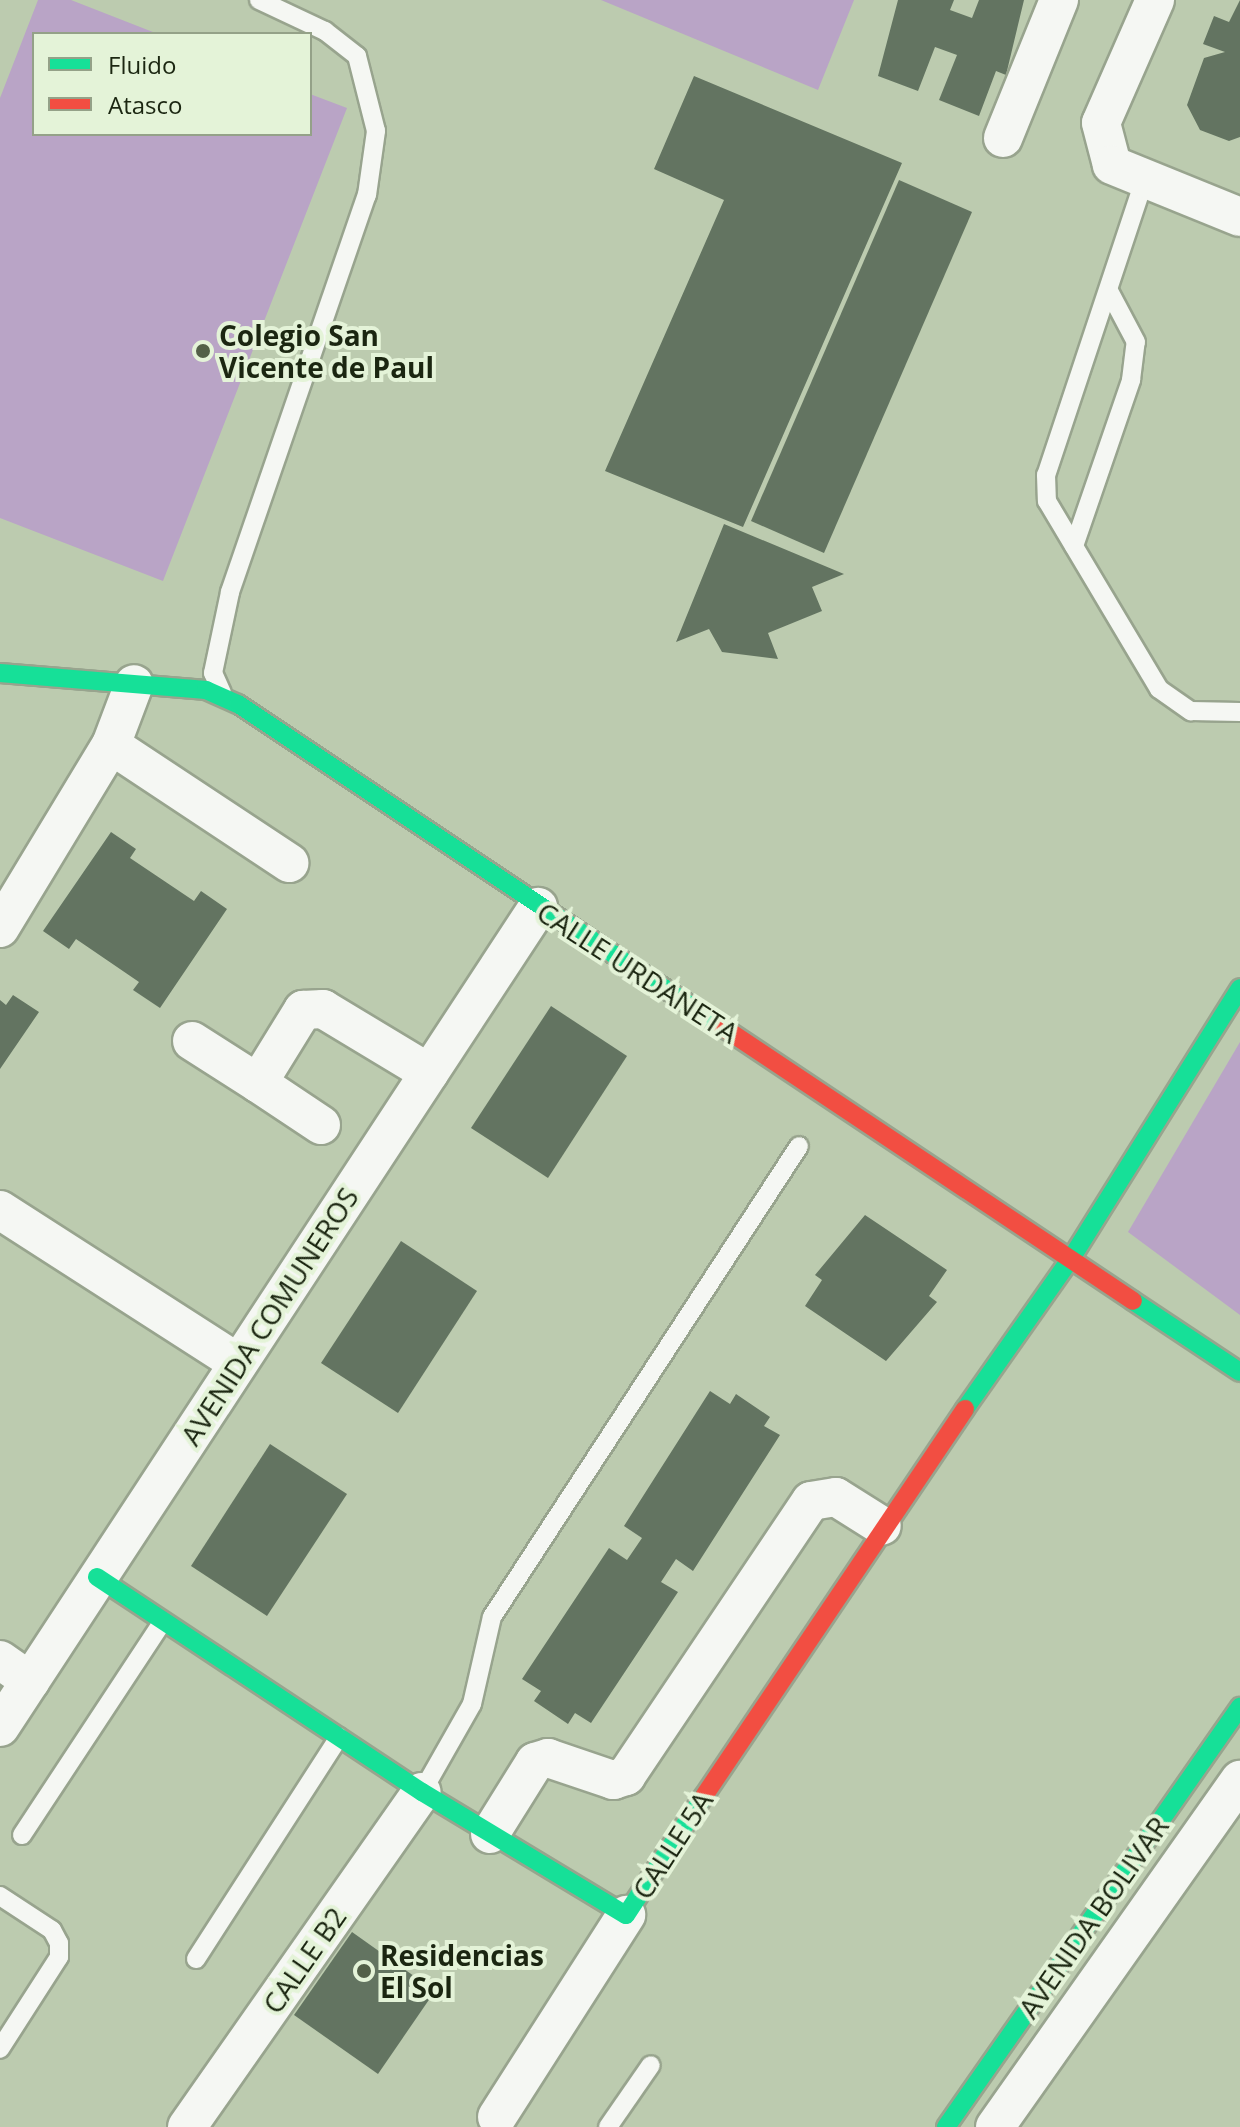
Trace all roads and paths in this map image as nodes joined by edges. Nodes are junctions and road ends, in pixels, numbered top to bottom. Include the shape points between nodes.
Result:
1 (259, 0) edge
2 (1059, 0) edge
3 (1155, 0) edge
4 (1003, 138) dead end
5 (1145, 178) junction
6 (1240, 217) edge
7 (1109, 291) junction
8 (1074, 546) junction
9 (0, 673) edge
10 (134, 684) junction
11 (222, 695) junction
12 (1240, 712) edge
13 (111, 745) junction
14 (289, 863) dead end
15 (538, 907) junction
16 (0, 928) edge
17 (1240, 988) edge
18 (192, 1041) dead end
19 (429, 1073) junction
20 (258, 1083) junction
21 (321, 1125) dead end
22 (799, 1146) dead end
23 (0, 1210) edge
24 (1072, 1257) junction
25 (238, 1363) junction
26 (1240, 1372) edge
27 (882, 1526) junction
28 (97, 1577) junction
29 (163, 1621) junction
30 (15, 1670) edge
31 (1240, 1707) edge
32 (0, 1727) edge
33 (339, 1737) junction
34 (1240, 1780) edge
35 (422, 1792) junction
36 (490, 1834) junction
37 (22, 1835) dead end
38 (0, 1896) edge
39 (626, 1915) junction
40 (196, 1959) dead end
41 (0, 2049) edge
42 (651, 2065) dead end
43 (497, 2117) dead end
44 (187, 2127) edge
45 (608, 2127) edge
46 (946, 2127) edge
47 (995, 2127) edge

1 - 11 lane via 325,31 357,56 376,131 367,195 230,592 213,673
2 - 4 street
3 - 5 street via 1101,123 1112,165
5 - 6 street
5 - 7 lane
7 - 8 lane via 1136,342 1131,380
7 - 8 lane via 1046,475 1047,501
8 - 12 lane via 1159,689 1191,711
9 - 10 street, CALLE URDANETA
10 - 11 street, CALLE URDANETA
10 - 13 street
11 - 15 street, CALLE URDANETA
13 - 14 street
13 - 16 street
15 - 19 street, AVENIDA COMUNEROS
15 - 24 street, CALLE URDANETA
17 - 24 street, CALLE 5A
18 - 20 street
19 - 20 street via 313,1006 303,1010
19 - 25 street, AVENIDA COMUNEROS
20 - 21 street
22 - 35 lane via 492,1617 472,1704
23 - 25 street
24 - 26 street, CALLE URDANETA
24 - 27 street, CALLE 5A
25 - 28 street, AVENIDA COMUNEROS
27 - 36 street via 836,1497 811,1501 626,1776 613,1780 548,1758 535,1762
27 - 39 street, CALLE 5A
28 - 29 street, CALLE 5A
28 - 30 street, AVENIDA COMUNEROS
29 - 33 street, CALLE 5A
29 - 37 lane
30 - 32 street, AVENIDA COMUNEROS
31 - 46 street, AVENIDA BOLIVAR
33 - 35 street, CALLE 5A
33 - 40 lane
34 - 47 street, AVENIDA BOLIVAR
35 - 36 street, CALLE 5A
35 - 44 street, CALLE B2
36 - 39 street, CALLE 5A
38 - 41 lane via 52,1930 59,1943 59,1957
39 - 43 street
42 - 45 lane

